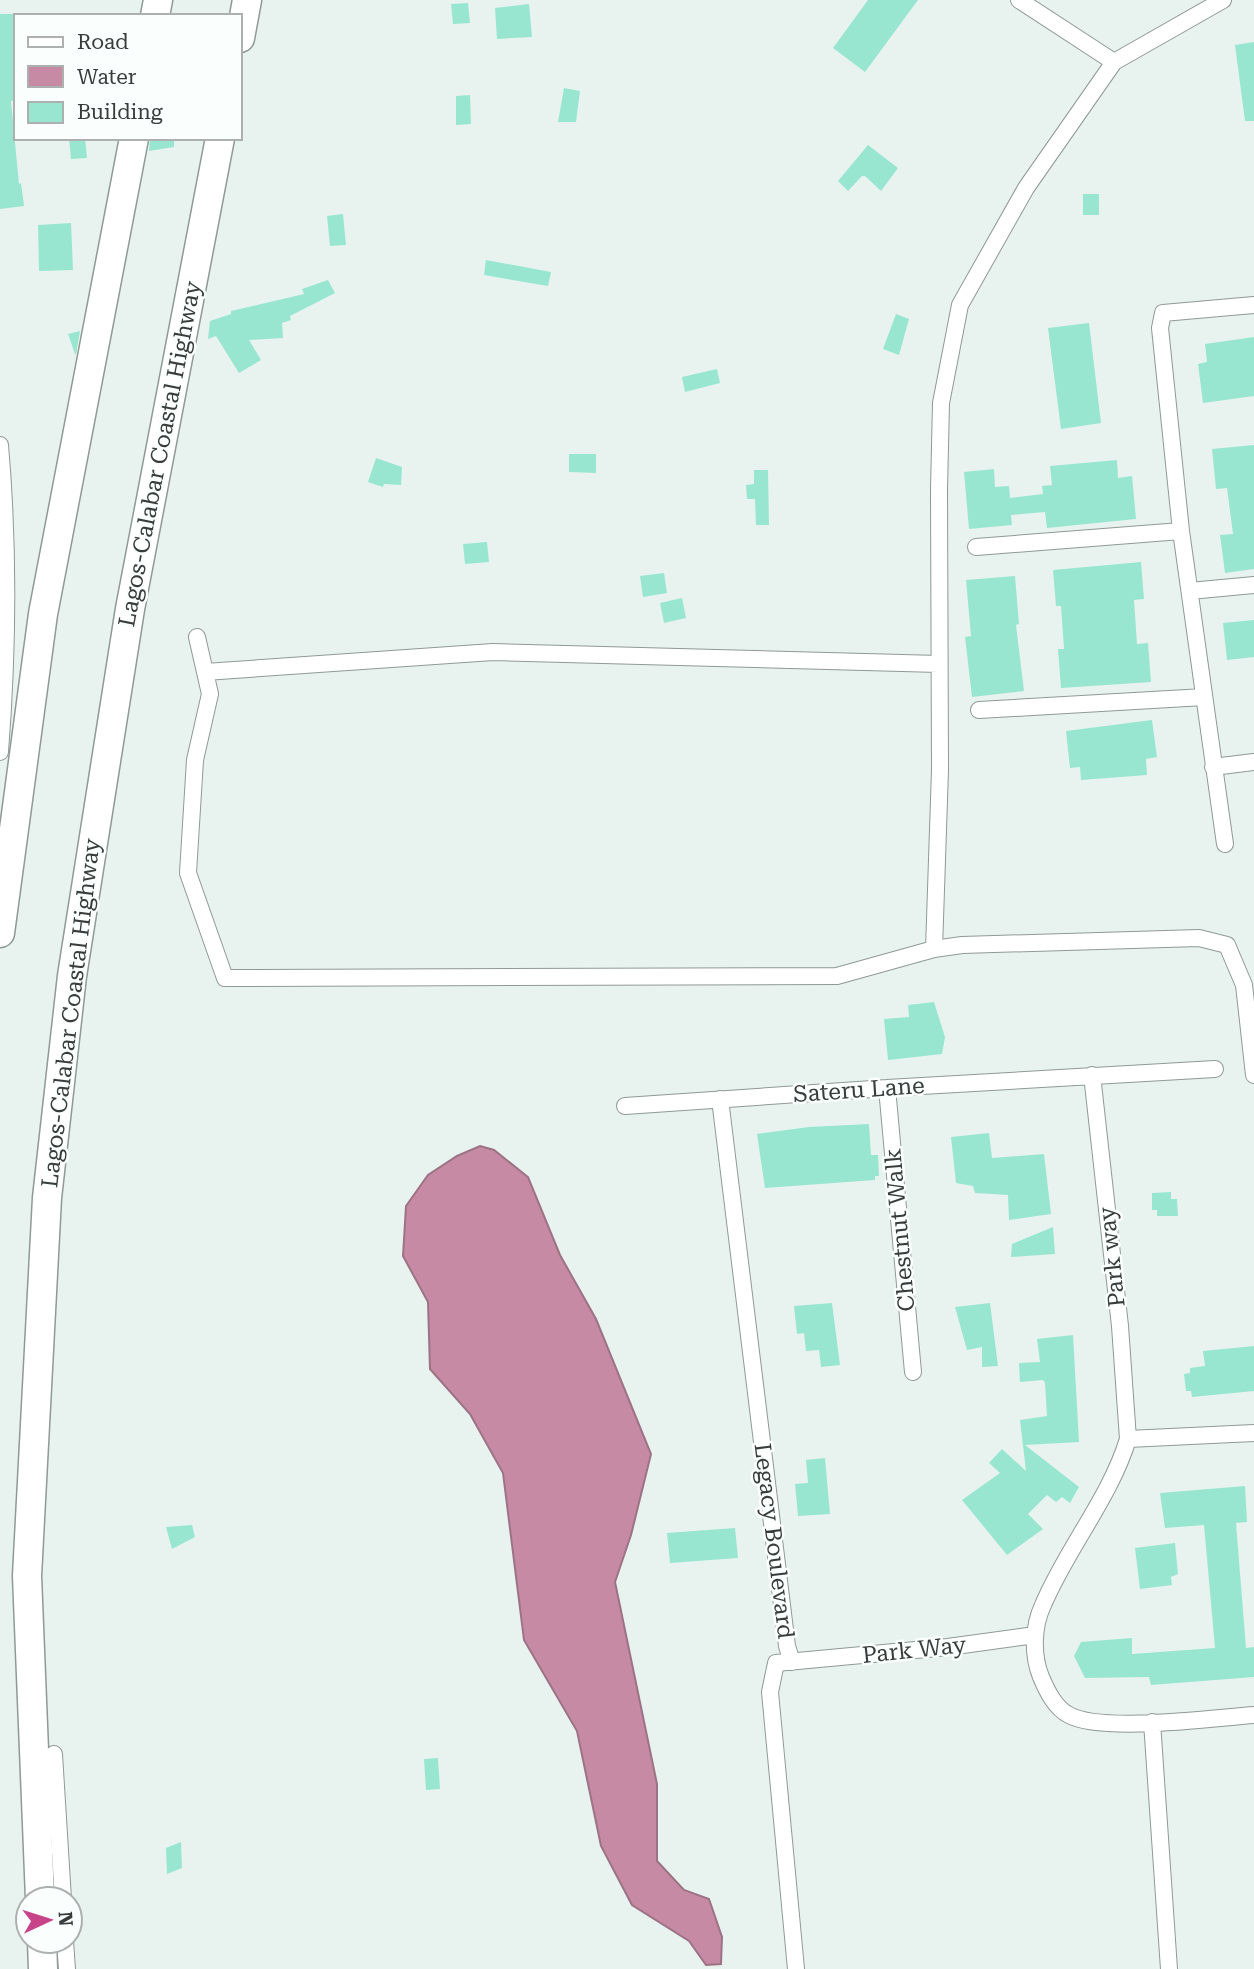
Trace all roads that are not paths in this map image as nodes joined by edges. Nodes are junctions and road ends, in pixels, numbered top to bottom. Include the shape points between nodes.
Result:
1 (247, 0) edge
2 (1019, 0) edge
3 (1223, 0) edge
4 (242, 27) edge
5 (1114, 62) junction
6 (134, 140) edge
7 (220, 140) edge
8 (1254, 305) edge
9 (0, 445) edge
10 (1181, 531) junction
11 (976, 547) dead end
12 (1254, 585) edge
13 (1190, 591) junction
14 (197, 636) dead end
15 (939, 664) junction
16 (205, 672) junction
17 (1204, 697) junction
18 (979, 710) dead end
19 (0, 752) edge
20 (1254, 762) edge
21 (1213, 767) junction
22 (1225, 844) dead end
23 (0, 933) edge
24 (934, 949) junction
25 (1215, 1069) dead end
26 (1092, 1075) junction
27 (1254, 1075) edge
28 (887, 1088) junction
29 (720, 1099) junction
30 (625, 1106) dead end
31 (913, 1372) dead end
32 (1254, 1433) edge
33 (1128, 1439) junction
34 (1035, 1632) junction
35 (792, 1662) junction
36 (1254, 1715) edge
37 (1152, 1722) junction
38 (54, 1754) dead end
39 (39, 1885) edge
40 (62, 1885) edge
41 (796, 1969) edge
42 (1169, 1969) edge

1 - 4 highway
2 - 5 street
3 - 5 street
5 - 15 street via 1026,188 960,305 941,403
6 - 23 highway via 43,614
7 - 39 highway, Lagos-Calabar Coastal Highway via 130,609 72,976 47,1198 27,1576
8 - 10 street via 1163,313 1160,328
9 - 19 street via 7,635
10 - 11 street
10 - 13 street
12 - 13 street
13 - 17 street
14 - 16 street
15 - 16 street via 493,652
15 - 24 street
16 - 24 street via 210,694 195,760 188,873 225,978 837,976
17 - 18 street
17 - 21 street
20 - 21 street
21 - 22 street
24 - 27 street via 1199,938 1227,945 1244,985
25 - 26 street, Sateru Lane
26 - 28 street, Sateru Lane
26 - 33 street, Park way
28 - 29 street, Sateru Lane
28 - 31 street, Chestnut Walk
29 - 30 street, Sateru Lane
29 - 35 street, Legacy Boulevard
32 - 33 street
33 - 34 street via 1043,1605
34 - 35 street, Park Way via 948,1647
34 - 37 street via 1038,1669 1049,1696 1068,1715 1090,1722
35 - 41 street, Legacy Boulevard via 776,1663 770,1692
36 - 37 street
37 - 42 street
38 - 40 street

